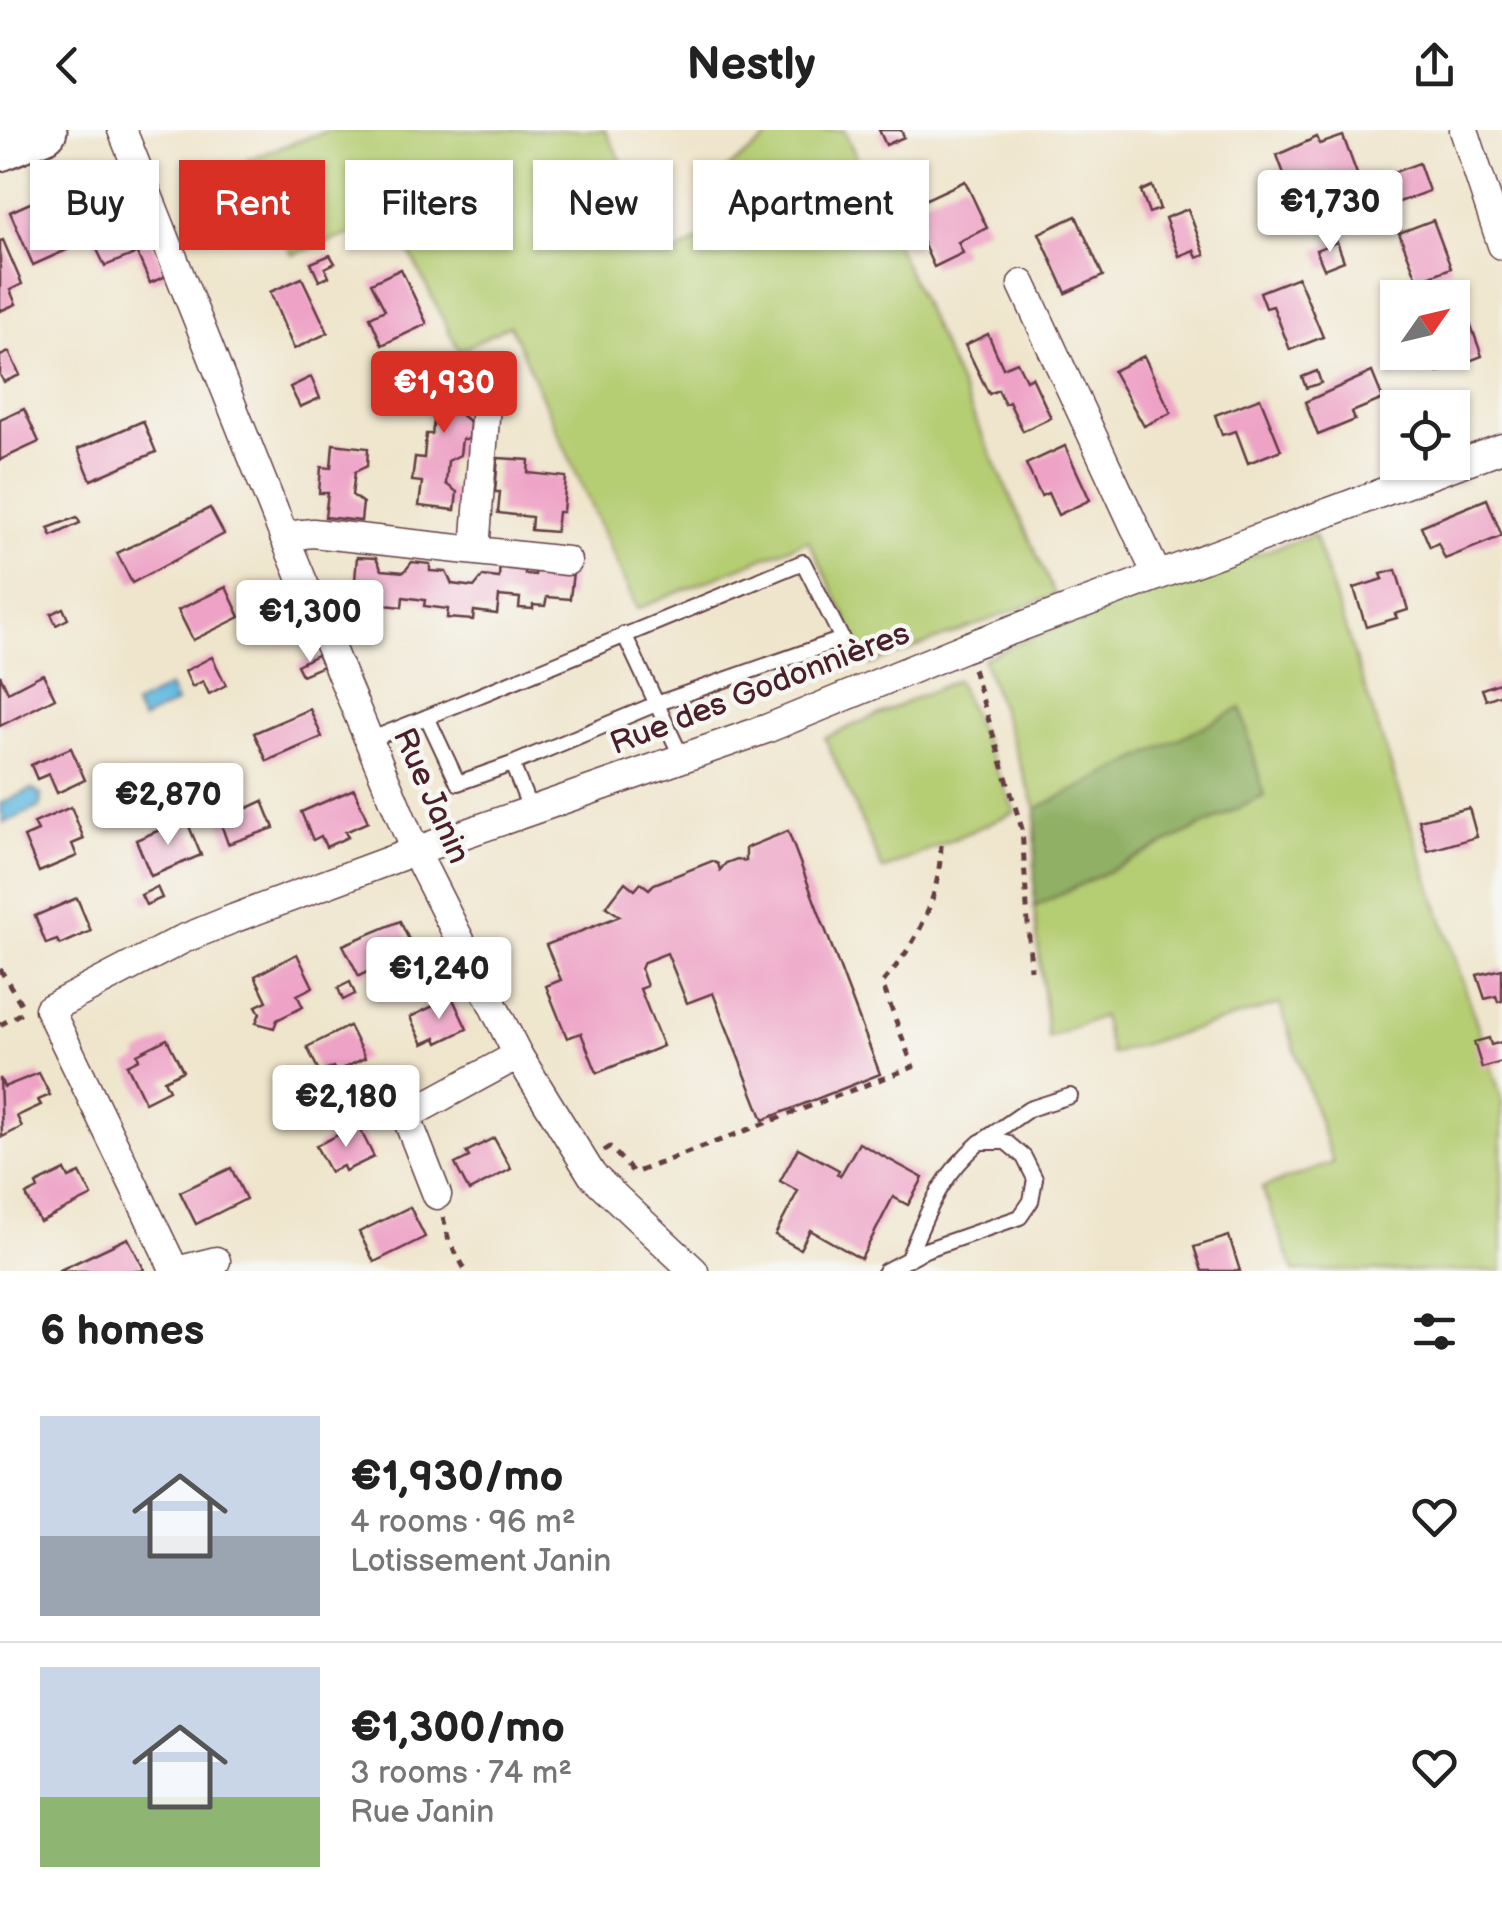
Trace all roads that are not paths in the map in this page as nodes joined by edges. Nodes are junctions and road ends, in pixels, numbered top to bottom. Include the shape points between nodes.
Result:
1 (44, 130) edge
2 (122, 130) edge
3 (1464, 130) edge
4 (0, 148) edge
5 (1502, 245) edge
6 (1022, 284) dead end
7 (486, 404) dead end
8 (1502, 448) edge
9 (284, 536) junction
10 (475, 550) junction
11 (566, 561) dead end
12 (1157, 576) junction
13 (624, 634) junction
14 (656, 704) junction
15 (427, 717) junction
16 (368, 740) junction
17 (682, 758) junction
18 (512, 764) junction
19 (531, 811) junction
20 (415, 851) junction
21 (518, 1055) junction
22 (1070, 1096) dead end
23 (980, 1142) junction
24 (437, 1195) road end
25 (907, 1260) junction
26 (216, 1261) dead end
27 (689, 1270) edge
28 (176, 1271) edge
29 (885, 1271) edge

1 - 4 main road
2 - 9 street, Rue Janin
3 - 5 street
6 - 12 street
7 - 10 street
8 - 12 street, Rue des Godonnières
9 - 10 street via 314,533
9 - 16 street, Rue Janin
10 - 11 street
12 - 17 street, Rue des Godonnières
13 - 14 lane
13 - 14 lane via 803,562 842,640
13 - 15 lane
14 - 17 lane
14 - 18 lane
15 - 16 lane
15 - 18 lane via 458,782
16 - 20 street, Rue Janin
17 - 19 street, Rue des Godonnières
18 - 19 lane
19 - 20 street, Rue des Godonnières
20 - 21 street, Rue Janin
20 - 28 street, Rue des Godonnières via 183,939 37,1010
21 - 24 street via 406,1116
21 - 27 street, Rue Janin via 592,1176
22 - 23 lane via 1029,1109
23 - 25 lane via 940,1186
23 - 25 lane via 1006,1142 1024,1157 1036,1179 1032,1202 1020,1218
25 - 29 lane
26 - 28 street

